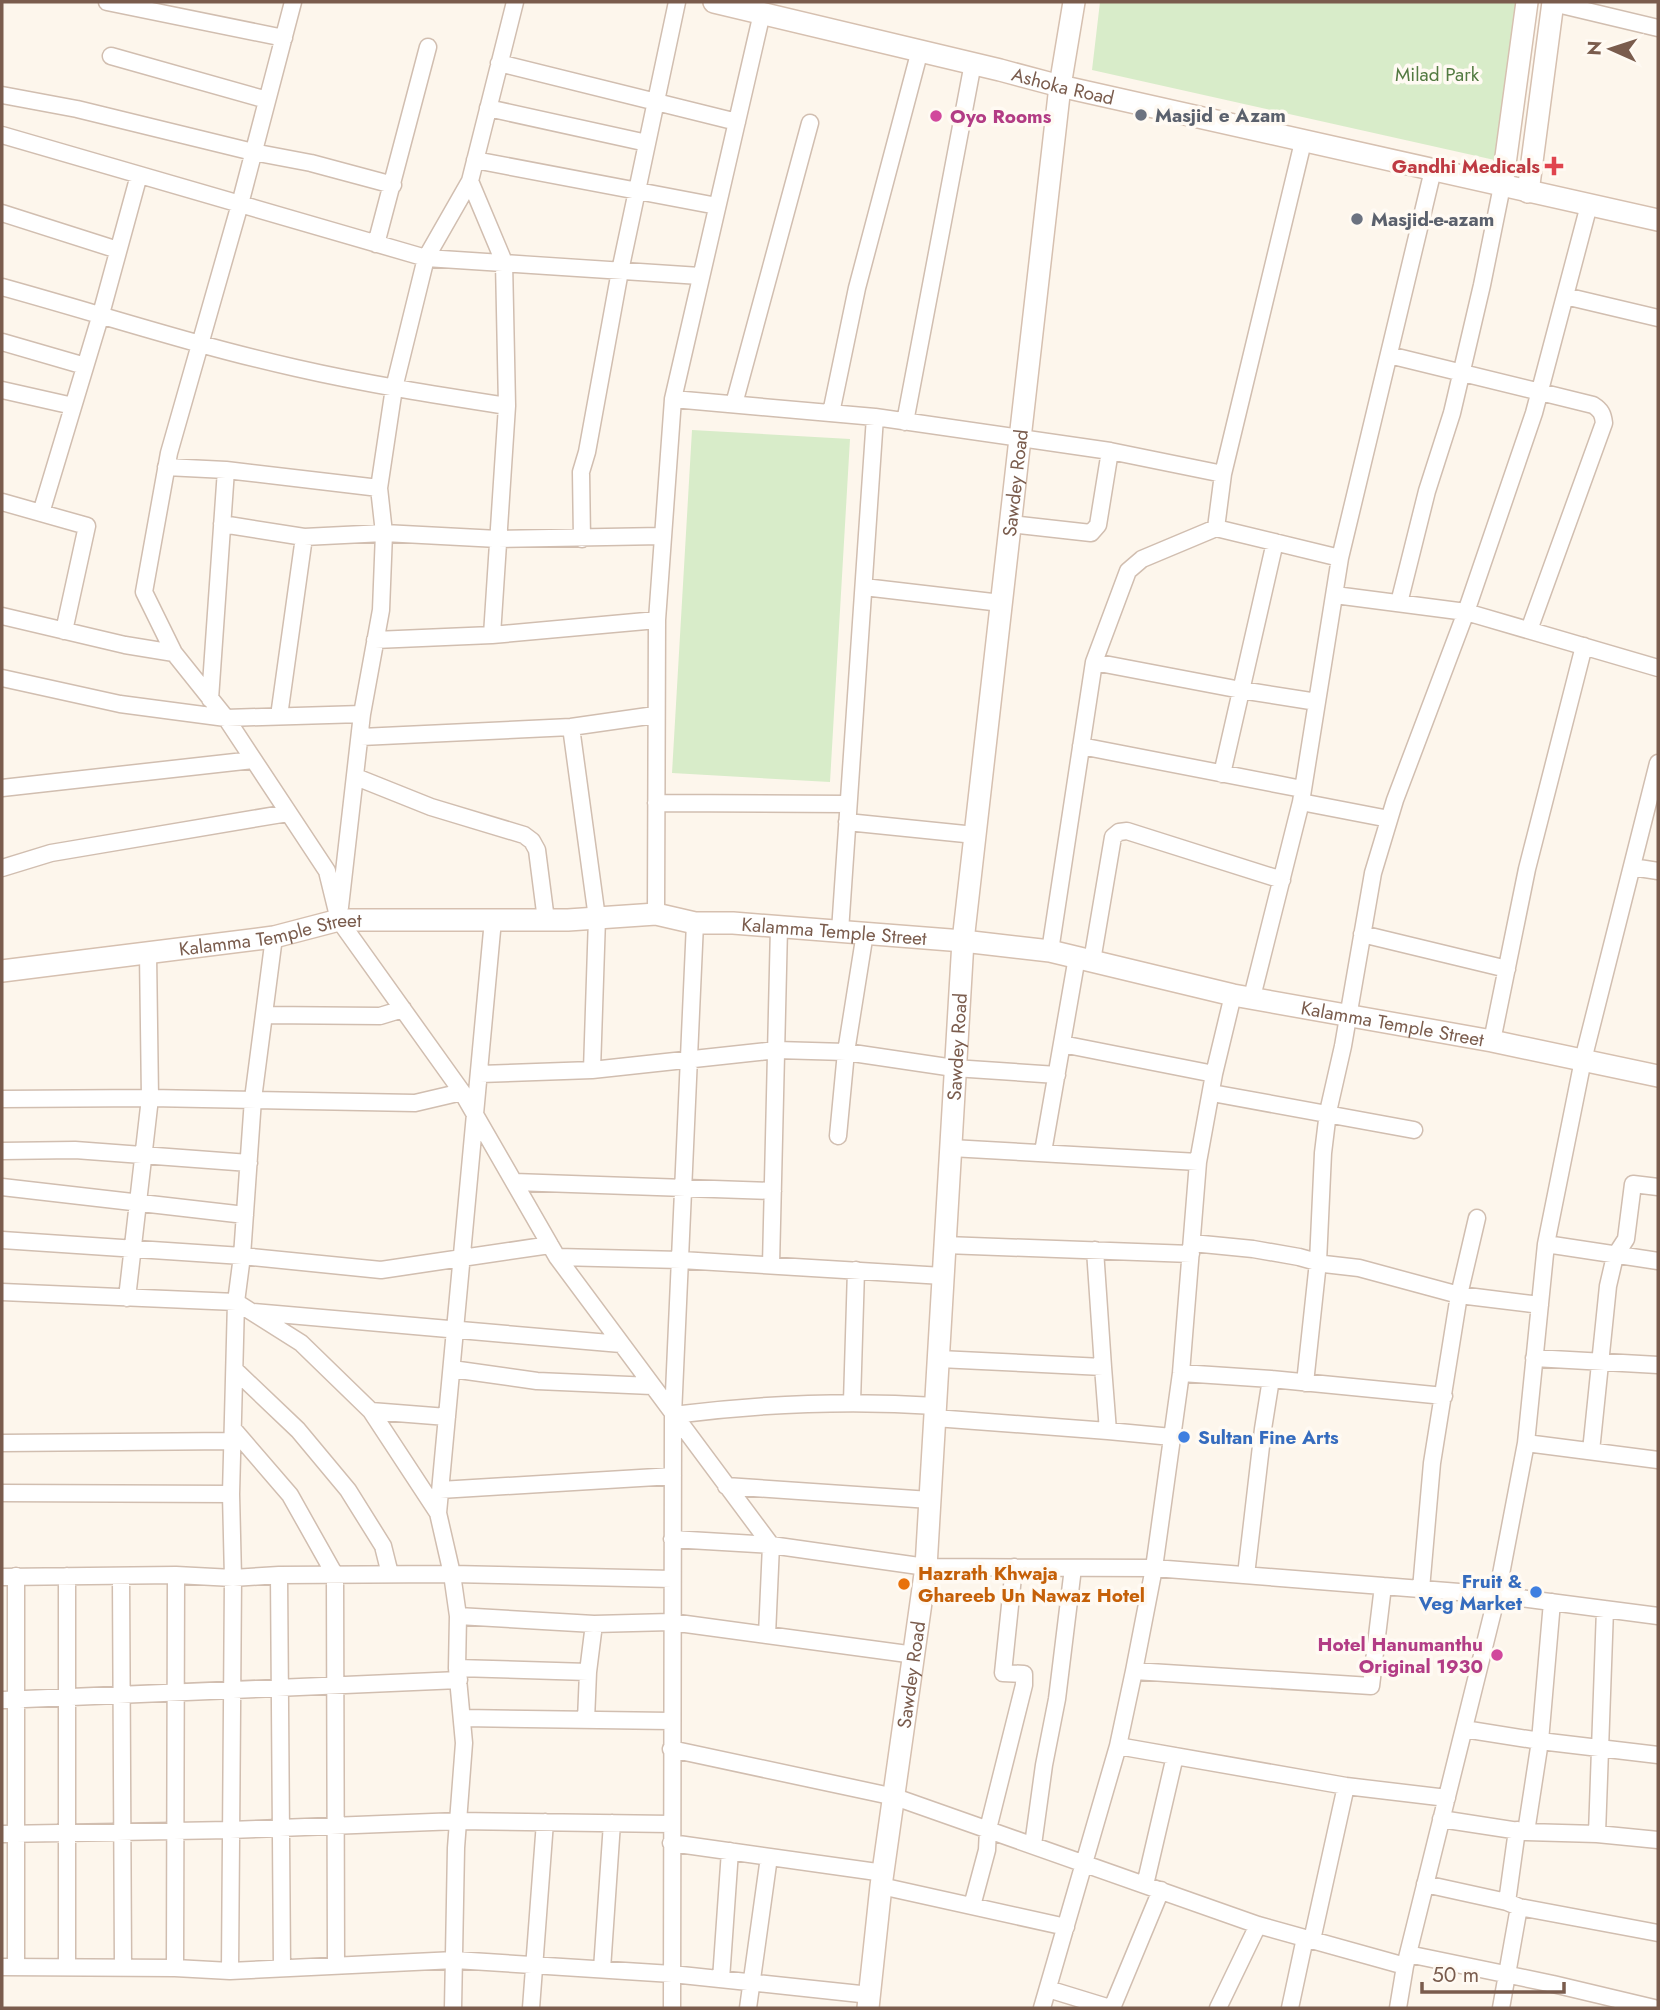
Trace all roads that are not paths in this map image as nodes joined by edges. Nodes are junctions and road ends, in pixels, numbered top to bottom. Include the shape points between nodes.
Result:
1 (107, 2) edge
2 (293, 2) edge
3 (514, 2) edge
4 (677, 2) edge
5 (714, 2) edge
6 (1074, 2) edge
7 (1527, 2) edge
8 (1553, 3) edge
9 (766, 7) edge
10 (1658, 28) edge
11 (284, 38) junction
12 (428, 47) dead end
13 (920, 50) junction
14 (111, 56) dead end
15 (499, 63) junction
16 (973, 63) junction
17 (1060, 86) junction
18 (2, 94) edge
19 (267, 100) junction
20 (656, 102) junction
21 (488, 108) junction
22 (737, 122) junction
23 (810, 123) dead end
24 (2, 135) edge
25 (1303, 142) junction
26 (647, 143) junction
27 (253, 152) junction
28 (475, 160) junction
29 (1433, 170) junction
30 (139, 175) junction
31 (470, 181) junction
32 (393, 185) junction
33 (1502, 186) junction
34 (637, 191) junction
35 (1528, 192) junction
36 (240, 204) junction
37 (1589, 205) junction
38 (717, 206) junction
39 (2, 213) edge
40 (1658, 220) edge
41 (376, 244) junction
42 (118, 250) junction
43 (426, 258) junction
44 (504, 262) junction
45 (620, 271) junction
46 (700, 276) junction
47 (2, 287) edge
48 (1565, 296) junction
49 (100, 314) junction
50 (1658, 318) edge
51 (2, 342) edge
52 (200, 344) junction
53 (1389, 355) junction
54 (85, 366) junction
55 (1462, 371) junction
56 (394, 388) junction
57 (2, 390) edge
58 (1540, 390) junction
59 (673, 399) junction
60 (734, 404) junction
61 (73, 406) junction
62 (507, 406) junction
63 (831, 413) junction
64 (875, 417) junction
65 (905, 422) junction
66 (1020, 439) junction
67 (1110, 451) junction
68 (166, 467) junction
69 (226, 470) junction
70 (1223, 474) junction
71 (379, 488) junction
72 (2, 502) edge
73 (41, 513) junction
74 (222, 524) junction
75 (1010, 524) junction
76 (1216, 528) junction
77 (384, 533) junction
78 (662, 536) junction
79 (304, 537) junction
80 (498, 539) junction
81 (582, 539) junction
82 (1275, 542) junction
83 (1340, 558) junction
84 (864, 587) junction
85 (1335, 595) junction
86 (1001, 603) junction
87 (1399, 603) junction
88 (1466, 612) junction
89 (2, 616) edge
90 (657, 620) junction
91 (1529, 630) junction
92 (64, 631) junction
93 (492, 635) junction
94 (375, 640) junction
95 (1584, 646) junction
96 (174, 653) junction
97 (1094, 662) junction
98 (1658, 668) edge
99 (2, 678) edge
100 (1241, 690) junction
101 (210, 699) junction
102 (1317, 702) junction
103 (362, 714) junction
104 (655, 715) junction
105 (279, 716) junction
106 (226, 718) junction
107 (571, 727) junction
108 (361, 737) junction
109 (1081, 746) junction
110 (253, 760) junction
111 (1658, 763) edge
112 (1222, 774) junction
113 (356, 777) junction
114 (2, 788) edge
115 (1302, 796) junction
116 (656, 803) junction
117 (848, 804) junction
118 (288, 813) junction
119 (1389, 819) junction
120 (847, 822) junction
121 (975, 835) junction
122 (2, 867) edge
123 (1632, 867) junction
124 (1658, 871) edge
125 (1282, 880) junction
126 (656, 914) junction
127 (597, 918) junction
128 (339, 920) junction
129 (494, 920) junction
130 (546, 920) junction
131 (695, 923) junction
132 (779, 927) junction
133 (839, 932) junction
134 (865, 933) junction
135 (1362, 934) junction
136 (274, 937) junction
137 (963, 941) junction
138 (1050, 951) junction
139 (148, 953) junction
140 (1084, 959) junction
141 (1507, 969) junction
142 (2, 971) edge
143 (1243, 996) junction
144 (403, 1009) junction
145 (264, 1015) junction
146 (1348, 1015) junction
147 (1492, 1041) junction
148 (1062, 1044) junction
149 (777, 1051) junction
150 (846, 1052) junction
151 (690, 1058) junction
152 (1583, 1060) junction
153 (954, 1068) junction
154 (592, 1070) junction
155 (480, 1074) junction
156 (1214, 1074) junction
157 (1057, 1075) junction
158 (1658, 1076) edge
159 (462, 1092) junction
160 (1212, 1093) junction
161 (2, 1098) edge
162 (150, 1098) junction
163 (253, 1099) junction
164 (1328, 1112) junction
165 (477, 1116) junction
166 (1414, 1130) dead end
167 (838, 1136) dead end
168 (951, 1148) junction
169 (2, 1151) edge
170 (1044, 1152) junction
171 (144, 1156) junction
172 (1198, 1162) junction
173 (249, 1163) junction
174 (514, 1182) junction
175 (2, 1187) edge
176 (1658, 1187) edge
177 (684, 1188) junction
178 (773, 1191) junction
179 (139, 1202) junction
180 (245, 1215) junction
181 (1477, 1218) dead end
182 (2, 1240) edge
183 (1546, 1244) junction
184 (945, 1245) junction
185 (1192, 1249) junction
186 (134, 1250) junction
187 (1095, 1250) junction
188 (553, 1251) junction
189 (242, 1256) junction
190 (1615, 1256) junction
191 (463, 1258) junction
192 (681, 1260) junction
193 (1658, 1261) edge
194 (1318, 1262) junction
195 (771, 1265) junction
196 (856, 1270) junction
197 (943, 1276) junction
198 (2, 1292) edge
199 (1459, 1295) junction
200 (127, 1298) junction
201 (236, 1302) junction
202 (1540, 1305) junction
203 (251, 1312) junction
204 (456, 1328) junction
205 (621, 1344) junction
206 (1534, 1358) junction
207 (939, 1359) junction
208 (1599, 1361) junction
209 (1658, 1365) edge
210 (1103, 1367) junction
211 (452, 1369) junction
212 (235, 1370) junction
213 (1181, 1373) junction
214 (1271, 1379) junction
215 (1305, 1383) junction
216 (652, 1386) junction
217 (1444, 1396) junction
218 (852, 1402) junction
219 (371, 1411) junction
220 (936, 1412) junction
221 (673, 1415) junction
222 (447, 1417) junction
223 (1108, 1431) junction
224 (234, 1436) junction
225 (1172, 1437) junction
226 (2, 1443) edge
227 (1526, 1443) junction
228 (1591, 1451) junction
229 (1658, 1460) edge
230 (673, 1476) junction
231 (726, 1486) junction
232 (440, 1490) junction
233 (2, 1493) edge
234 (231, 1494) junction
235 (930, 1500) junction
236 (438, 1513) junction
237 (672, 1539) junction
238 (771, 1545) junction
239 (926, 1567) junction
240 (1014, 1567) junction
241 (1154, 1567) junction
242 (1073, 1568) junction
243 (335, 1574) junction
244 (390, 1574) junction
245 (452, 1574) junction
246 (176, 1575) junction
247 (279, 1575) junction
248 (1246, 1575) junction
249 (9, 1576) edge
250 (67, 1576) junction
251 (121, 1576) junction
252 (233, 1578) junction
253 (672, 1579) junction
254 (1383, 1586) junction
255 (1422, 1589) junction
256 (1497, 1595) junction
257 (1552, 1602) junction
258 (1605, 1609) junction
259 (458, 1616) junction
260 (1658, 1616) edge
261 (671, 1622) junction
262 (594, 1624) junction
263 (767, 1635) junction
264 (915, 1655) junction
265 (1134, 1671) junction
266 (588, 1672) junction
267 (458, 1674) junction
268 (335, 1686) junction
269 (280, 1688) junction
270 (231, 1690) junction
271 (176, 1693) junction
272 (121, 1695) junction
273 (67, 1697) junction
274 (9, 1700) edge
275 (463, 1718) junction
276 (586, 1720) junction
277 (671, 1721) junction
278 (1464, 1728) junction
279 (1540, 1741) junction
280 (1118, 1746) junction
281 (1601, 1748) junction
282 (671, 1749) junction
283 (1658, 1755) edge
284 (1175, 1756) junction
285 (1346, 1786) junction
286 (895, 1797) junction
287 (1447, 1798) junction
288 (1441, 1819) junction
289 (458, 1821) junction
290 (545, 1822) junction
291 (612, 1823) junction
292 (671, 1824) junction
293 (335, 1826) junction
294 (281, 1828) junction
295 (988, 1829) junction
296 (230, 1830) junction
297 (175, 1831) junction
298 (1522, 1831) junction
299 (122, 1832) junction
300 (67, 1833) junction
301 (9, 1834) edge
302 (1597, 1834) junction
303 (1658, 1840) edge
304 (671, 1843) junction
305 (1033, 1845) junction
306 (730, 1851) junction
307 (769, 1857) junction
308 (1085, 1863) junction
309 (882, 1880) junction
310 (1425, 1884) junction
311 (1145, 1885) junction
312 (1161, 1890) junction
313 (1513, 1904) junction
314 (972, 1906) junction
315 (1258, 1925) junction
316 (1066, 1927) junction
317 (1658, 1933) edge
318 (1309, 1939) junction
319 (455, 1960) junction
320 (1406, 1960) junction
321 (336, 1965) junction
322 (282, 1966) junction
323 (534, 1966) junction
324 (9, 1967) edge
325 (67, 1967) junction
326 (123, 1967) junction
327 (175, 1968) junction
328 (602, 1969) junction
329 (230, 1970) junction
330 (672, 1974) junction
331 (1507, 1974) junction
332 (721, 1979) junction
333 (751, 1982) junction
334 (1048, 1989) junction
335 (869, 2002) edge
336 (1599, 2002) edge
337 (453, 2008) edge
338 (531, 2008) edge
339 (672, 2008) edge
340 (748, 2008) edge
341 (1042, 2008) edge
342 (1111, 2008) edge
343 (1218, 2008) edge
344 (1290, 2008) edge
345 (1398, 2008) edge
346 (1501, 2008) edge
347 (1654, 2008) edge

1 - 11 street
2 - 11 street
3 - 15 street
4 - 20 street
5 - 9 street, Ashoka Road
6 - 17 street, Sawdey Road
7 - 33 street
8 - 10 street
8 - 35 street
9 - 13 street, Ashoka Road
9 - 22 street
11 - 19 street
12 - 32 street
13 - 16 street, Ashoka Road
13 - 63 street via 857,289
14 - 19 street
15 - 20 street
15 - 21 street
16 - 17 street, Ashoka Road
16 - 65 street
17 - 25 street, Ashoka Road
17 - 66 street, Sawdey Road
18 - 27 street
19 - 27 street
20 - 22 street
20 - 26 street
21 - 26 street
21 - 28 street
22 - 38 street
23 - 60 street
24 - 30 street
25 - 29 street, Ashoka Road
25 - 70 street
26 - 34 street
27 - 32 street
27 - 36 street
28 - 31 street
28 - 34 street
29 - 33 street, Ashoka Road
29 - 53 street
30 - 36 street
30 - 42 street
31 - 43 street
31 - 44 street
32 - 41 street
33 - 35 street, Ashoka Road
33 - 55 street
34 - 38 street
34 - 45 street
35 - 37 street, Ashoka Road
36 - 41 street
36 - 52 street
37 - 40 street, Ashoka Road
37 - 48 street
38 - 46 street
39 - 42 street
41 - 43 street
42 - 49 street
43 - 44 street
43 - 56 street
44 - 45 street
44 - 62 street
45 - 46 street
45 - 81 street via 581,472
46 - 59 street
47 - 49 street
48 - 50 street
48 - 58 street
49 - 52 street
49 - 54 street
51 - 54 street
52 - 56 street
52 - 68 street
53 - 55 street
53 - 83 street
54 - 61 street
55 - 58 street
55 - 87 street
56 - 62 street
56 - 71 street
57 - 61 street
58 - 88 street
58 - 91 street via 1593,405 1600,409 1604,424
59 - 60 street
59 - 78 street
60 - 63 street
61 - 73 street
62 - 80 street
63 - 64 street
64 - 65 street
64 - 84 street
65 - 66 street
66 - 67 street
66 - 75 street, Sawdey Road
67 - 70 street
67 - 75 street via 1095,531
68 - 69 street
68 - 96 street via 144,592
69 - 71 street
69 - 74 street
70 - 76 street
71 - 77 street
72 - 73 street
73 - 92 street via 87,526
74 - 79 street
74 - 101 street
75 - 86 street, Sawdey Road
76 - 82 street
76 - 97 street via 1142,559 1128,570
77 - 79 street
77 - 80 street
77 - 94 street
78 - 81 street
78 - 90 street
79 - 105 street
80 - 81 street
80 - 93 street
82 - 83 street
82 - 100 street
83 - 85 street
84 - 86 street
84 - 117 street
85 - 87 street
85 - 102 street
86 - 121 street, Sawdey Road
87 - 88 street
88 - 91 street
88 - 119 street
89 - 92 street
90 - 93 street
90 - 104 street
91 - 95 street
92 - 96 street
93 - 94 street
94 - 103 street
95 - 98 street
95 - 141 street via 1527,869
96 - 101 street
97 - 100 street
97 - 109 street
99 - 106 street via 120,704
100 - 102 street
100 - 112 street
101 - 106 street
102 - 115 street
103 - 105 street
103 - 108 street
104 - 107 street
104 - 116 street
105 - 106 street
106 - 110 street
107 - 108 street
107 - 127 street
108 - 113 street
109 - 112 street
109 - 138 street
110 - 114 street
110 - 118 street
111 - 123 street
112 - 115 street
113 - 128 street
113 - 130 street via 532,841
115 - 119 street
115 - 125 street
116 - 117 street
116 - 126 street
117 - 120 street
118 - 122 street via 51,853
118 - 128 street via 327,871
119 - 135 street
120 - 121 street
120 - 133 street
121 - 137 street, Sawdey Road
123 - 124 street
123 - 152 street
125 - 140 street via 1119,832 1113,837
125 - 143 street
126 - 127 street, Kalamma Temple Street
126 - 131 street, Kalamma Temple Street
127 - 130 street, Kalamma Temple Street
127 - 154 street
128 - 129 street, Kalamma Temple Street
128 - 136 street, Kalamma Temple Street
128 - 144 street
129 - 130 street, Kalamma Temple Street
129 - 155 street
131 - 132 street, Kalamma Temple Street
131 - 151 street
132 - 133 street, Kalamma Temple Street
132 - 149 street
133 - 134 street, Kalamma Temple Street
134 - 137 street, Kalamma Temple Street
134 - 150 street
135 - 141 street
135 - 146 street
136 - 139 street, Kalamma Temple Street
136 - 145 street
137 - 138 street, Kalamma Temple Street
137 - 153 street, Sawdey Road
138 - 140 street, Kalamma Temple Street
139 - 142 street, Kalamma Temple Street
139 - 162 street
140 - 143 street, Kalamma Temple Street
140 - 148 street
141 - 147 street
143 - 146 street, Kalamma Temple Street
143 - 156 street
144 - 145 street via 380,1016
144 - 159 street
145 - 163 street
146 - 147 street, Kalamma Temple Street
146 - 164 street
147 - 152 street, Kalamma Temple Street
148 - 156 street
148 - 157 street
149 - 150 street
149 - 151 street
149 - 178 street
150 - 153 street
150 - 167 street
151 - 154 street
151 - 177 street
152 - 158 street, Kalamma Temple Street
152 - 183 street
153 - 157 street
153 - 168 street, Sawdey Road
154 - 155 street
155 - 165 street
156 - 160 street
157 - 170 street
159 - 163 street via 415,1103
159 - 165 street
160 - 164 street
160 - 172 street
161 - 162 street
162 - 163 street
162 - 171 street
163 - 173 street
164 - 166 street
164 - 194 street
165 - 174 street
165 - 191 street
168 - 170 street
168 - 184 street, Sawdey Road
169 - 171 street via 75,1150
170 - 172 street
171 - 173 street
171 - 179 street
172 - 185 street
173 - 180 street
174 - 177 street
174 - 188 street
175 - 179 street
176 - 190 street via 1633,1184 1626,1239
177 - 178 street
177 - 192 street
178 - 195 street
179 - 180 street
179 - 186 street
180 - 189 street
181 - 199 street
182 - 186 street
183 - 190 street
183 - 202 street
184 - 187 street
184 - 197 street, Sawdey Road
185 - 187 street
185 - 194 street via 1253,1249
185 - 213 street
186 - 189 street
186 - 200 street
187 - 210 street
188 - 191 street
188 - 192 street
188 - 205 street
189 - 191 street via 381,1270
189 - 201 street
190 - 193 street
190 - 208 street
191 - 204 street
192 - 195 street
192 - 221 street
194 - 199 street via 1359,1268
194 - 215 street
195 - 196 street
196 - 197 street
196 - 218 street
197 - 207 street, Sawdey Road
198 - 200 street
199 - 202 street
199 - 217 street
200 - 201 street
201 - 203 street
201 - 212 street
202 - 206 street
203 - 204 street
203 - 219 street via 301,1343
204 - 205 street
204 - 211 street
205 - 216 street
206 - 208 street
206 - 227 street
207 - 210 street
207 - 220 street, Sawdey Road
208 - 209 street
208 - 228 street
210 - 223 street
211 - 216 street via 537,1381
211 - 222 street
212 - 224 street
212 - 244 street via 298,1430 348,1490 383,1546
213 - 214 street
213 - 225 street
214 - 215 street
214 - 248 street
215 - 217 street
216 - 221 street
217 - 255 street via 1432,1463
218 - 220 street
218 - 221 street
219 - 222 street
219 - 236 street
220 - 223 street
220 - 235 street, Sawdey Road
221 - 230 street
221 - 231 street
222 - 232 street
223 - 225 street
224 - 226 street
224 - 234 street
224 - 243 street via 290,1494
225 - 241 street
227 - 228 street
227 - 256 street
228 - 229 street
230 - 232 street
230 - 237 street
231 - 235 street
231 - 238 street
232 - 236 street
233 - 234 street
234 - 252 street
235 - 239 street, Sawdey Road
236 - 245 street
237 - 238 street
237 - 253 street
238 - 239 street
238 - 263 street
239 - 240 street
239 - 264 street, Sawdey Road
240 - 242 street
240 - 295 street via 1003,1673 1024,1674 1024,1685
241 - 242 street
241 - 248 street
241 - 265 street
242 - 305 street
243 - 244 street
243 - 247 street
243 - 268 street
244 - 245 street
245 - 253 street
245 - 259 street
246 - 251 street
246 - 252 street
246 - 271 street
247 - 252 street
247 - 269 street
248 - 254 street
249 - 250 street
249 - 274 street
250 - 251 street
250 - 273 street
251 - 272 street
252 - 270 street
253 - 261 street
254 - 255 street
254 - 265 street via 1371,1686
255 - 256 street
256 - 257 street
256 - 278 street
257 - 258 street
257 - 279 street
258 - 260 street
258 - 281 street
259 - 262 street
259 - 267 street
261 - 262 street
261 - 263 street
261 - 277 street
262 - 266 street
263 - 264 street
264 - 286 street, Sawdey Road
265 - 280 street
266 - 267 street
266 - 276 street
267 - 268 street
267 - 275 street
268 - 269 street
268 - 293 street
269 - 270 street
269 - 294 street
270 - 271 street
270 - 296 street
271 - 272 street
271 - 297 street
272 - 273 street
272 - 299 street
273 - 274 street
273 - 300 street
274 - 301 street
275 - 276 street
275 - 289 street
276 - 277 street
277 - 282 street
278 - 279 street
278 - 287 street
279 - 281 street
279 - 298 street
280 - 284 street
280 - 308 street
281 - 283 street
281 - 302 street
282 - 286 street
282 - 292 street
284 - 285 street
284 - 311 street
285 - 287 street
285 - 318 street
286 - 295 street
286 - 309 street, Sawdey Road
287 - 288 street
288 - 298 street
288 - 310 street
289 - 290 street
289 - 293 street
289 - 319 street
290 - 291 street
290 - 323 street
291 - 292 street
291 - 328 street
292 - 304 street
293 - 294 street
293 - 321 street
294 - 296 street
294 - 322 street
295 - 305 street
295 - 314 street via 988,1850
296 - 297 street
296 - 329 street
297 - 299 street
297 - 327 street
298 - 302 street
298 - 313 street
299 - 300 street
299 - 326 street
300 - 301 street
300 - 325 street
301 - 324 street
302 - 303 street
304 - 306 street
304 - 330 street
305 - 308 street
306 - 307 street
306 - 332 street
307 - 309 street
307 - 333 street
308 - 311 street
308 - 316 street
309 - 314 street
309 - 335 street, Sawdey Road
310 - 313 street
310 - 320 street
311 - 312 street
312 - 315 street
312 - 342 street
313 - 317 street
313 - 331 street
314 - 316 street
315 - 318 street
315 - 343 street
316 - 334 street
318 - 320 street
318 - 344 street
319 - 321 street
319 - 323 street
319 - 337 street
320 - 331 street
320 - 345 street
321 - 322 street
322 - 329 street
323 - 328 street
323 - 338 street
324 - 325 street
325 - 326 street
326 - 327 street
327 - 329 street
328 - 330 street
330 - 332 street
330 - 339 street
331 - 336 street
331 - 346 street
332 - 333 street
333 - 335 street
333 - 340 street
334 - 341 street
334 - 342 street
336 - 347 street

